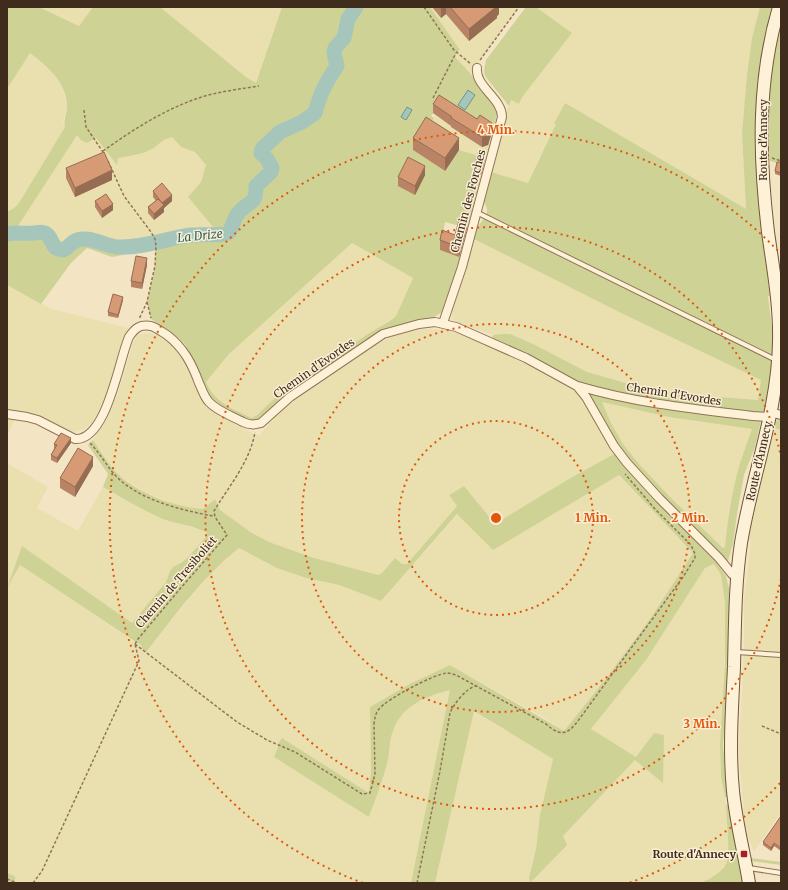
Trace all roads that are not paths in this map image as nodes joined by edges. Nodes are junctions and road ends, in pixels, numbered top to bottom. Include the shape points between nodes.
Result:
1 (779, 7) edge
2 (477, 68) road end
3 (476, 212) junction
4 (443, 323) junction
5 (779, 362) junction
6 (577, 386) junction
7 (7, 414) edge
8 (773, 414) edge
9 (737, 578) junction
10 (734, 652) junction
11 (781, 654) edge
12 (746, 868) junction
13 (781, 873) edge
14 (749, 883) edge

1 - 5 main road, Route d'Annecy via 772,30 765,73 761,146 780,329
2 - 3 street, Chemin des Forches via 478,77 498,104 502,114
3 - 4 street, Chemin des Forches via 462,268
3 - 5 lane
4 - 6 street, Chemin d'Evordes via 520,355
4 - 7 street, Chemin d'Evordes via 419,324 383,334 309,384 261,423 248,424 212,406 203,393 186,354 176,342 156,328 142,326 134,330 126,345 109,402 92,432 85,437 75,438 38,420
5 - 8 main road, Route d'Annecy
6 - 8 street, Chemin d'Evordes via 660,405 753,416
6 - 9 street, Chemin d'Evordes via 627,463
8 - 9 main road, Route d'Annecy via 743,535
9 - 10 main road, Route d'Annecy
10 - 11 lane
10 - 12 main road, Route d'Annecy via 732,771 736,813
12 - 13 lane
12 - 14 main road, Route d'Annecy

